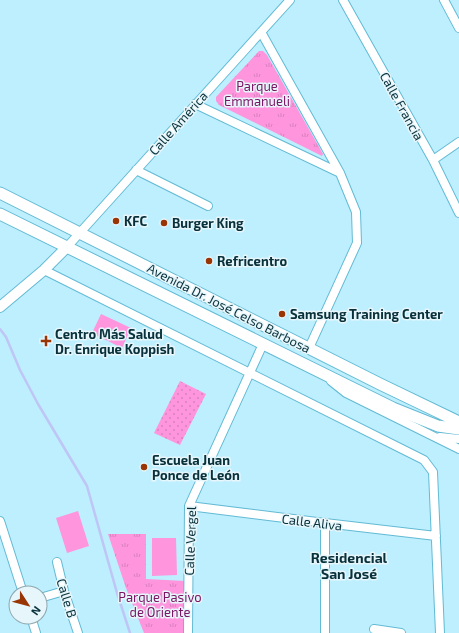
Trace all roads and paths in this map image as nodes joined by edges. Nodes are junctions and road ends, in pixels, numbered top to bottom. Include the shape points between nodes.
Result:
1 (290, 0) edge
2 (343, 0) edge
3 (444, 0) edge
4 (459, 28) edge
5 (261, 32) junction
6 (196, 104) junction
7 (459, 142) edge
8 (433, 160) junction
9 (136, 170) junction
10 (340, 173) junction
11 (0, 192) edge
12 (208, 206) dead end
13 (459, 213) edge
14 (0, 214) edge
15 (80, 232) junction
16 (66, 246) junction
17 (44, 270) junction
18 (0, 307) edge
19 (263, 344) junction
20 (309, 348) junction
21 (251, 373) junction
22 (322, 373) junction
23 (459, 422) edge
24 (459, 429) edge
25 (434, 436) junction
26 (459, 439) edge
27 (459, 449) edge
28 (188, 506) junction
29 (0, 521) edge
30 (325, 523) junction
31 (436, 536) junction
32 (57, 562) dead end
33 (21, 585) edge
34 (64, 591) junction
35 (48, 596) edge
36 (374, 629) dead end
37 (78, 633) edge
38 (188, 633) edge
39 (325, 633) edge
40 (401, 633) edge
41 (440, 633) edge

1 - 5 street, Calle América
2 - 8 street, Calle Francia
3 - 4 street
5 - 6 street, Calle América
5 - 10 street
6 - 9 street, Calle América
6 - 10 street
7 - 8 street
8 - 13 street, Calle Francia
9 - 12 street
9 - 15 street, Calle América
10 - 20 street via 356,212 357,243
11 - 15 main road, Avenida Dr. José Celso Barbosa
14 - 16 main road, Avenida Dr. José Celso Barbosa
15 - 16 street, Calle América
15 - 20 main road, Avenida Dr. José Celso Barbosa
16 - 17 street
16 - 19 main road, Avenida Dr. José Celso Barbosa
17 - 18 street
17 - 21 street
19 - 21 street, Calle Vergel
19 - 22 main road, Avenida Dr. José Celso Barbosa
20 - 23 main road, Avenida Dr. José Celso Barbosa
21 - 28 street, Calle Vergel
21 - 31 street via 424,460 432,472
22 - 24 main road, Avenida Dr. José Celso Barbosa via 418,419 438,426
22 - 25 street via 346,393
25 - 26 street
25 - 27 street
28 - 30 street, Calle Aliva
28 - 38 street, Calle Vergel
29 - 33 street
30 - 31 street, Calle Aliva
30 - 39 street
31 - 41 street
32 - 34 street, Calle B
34 - 35 street
34 - 37 street, Calle B
36 - 40 street

